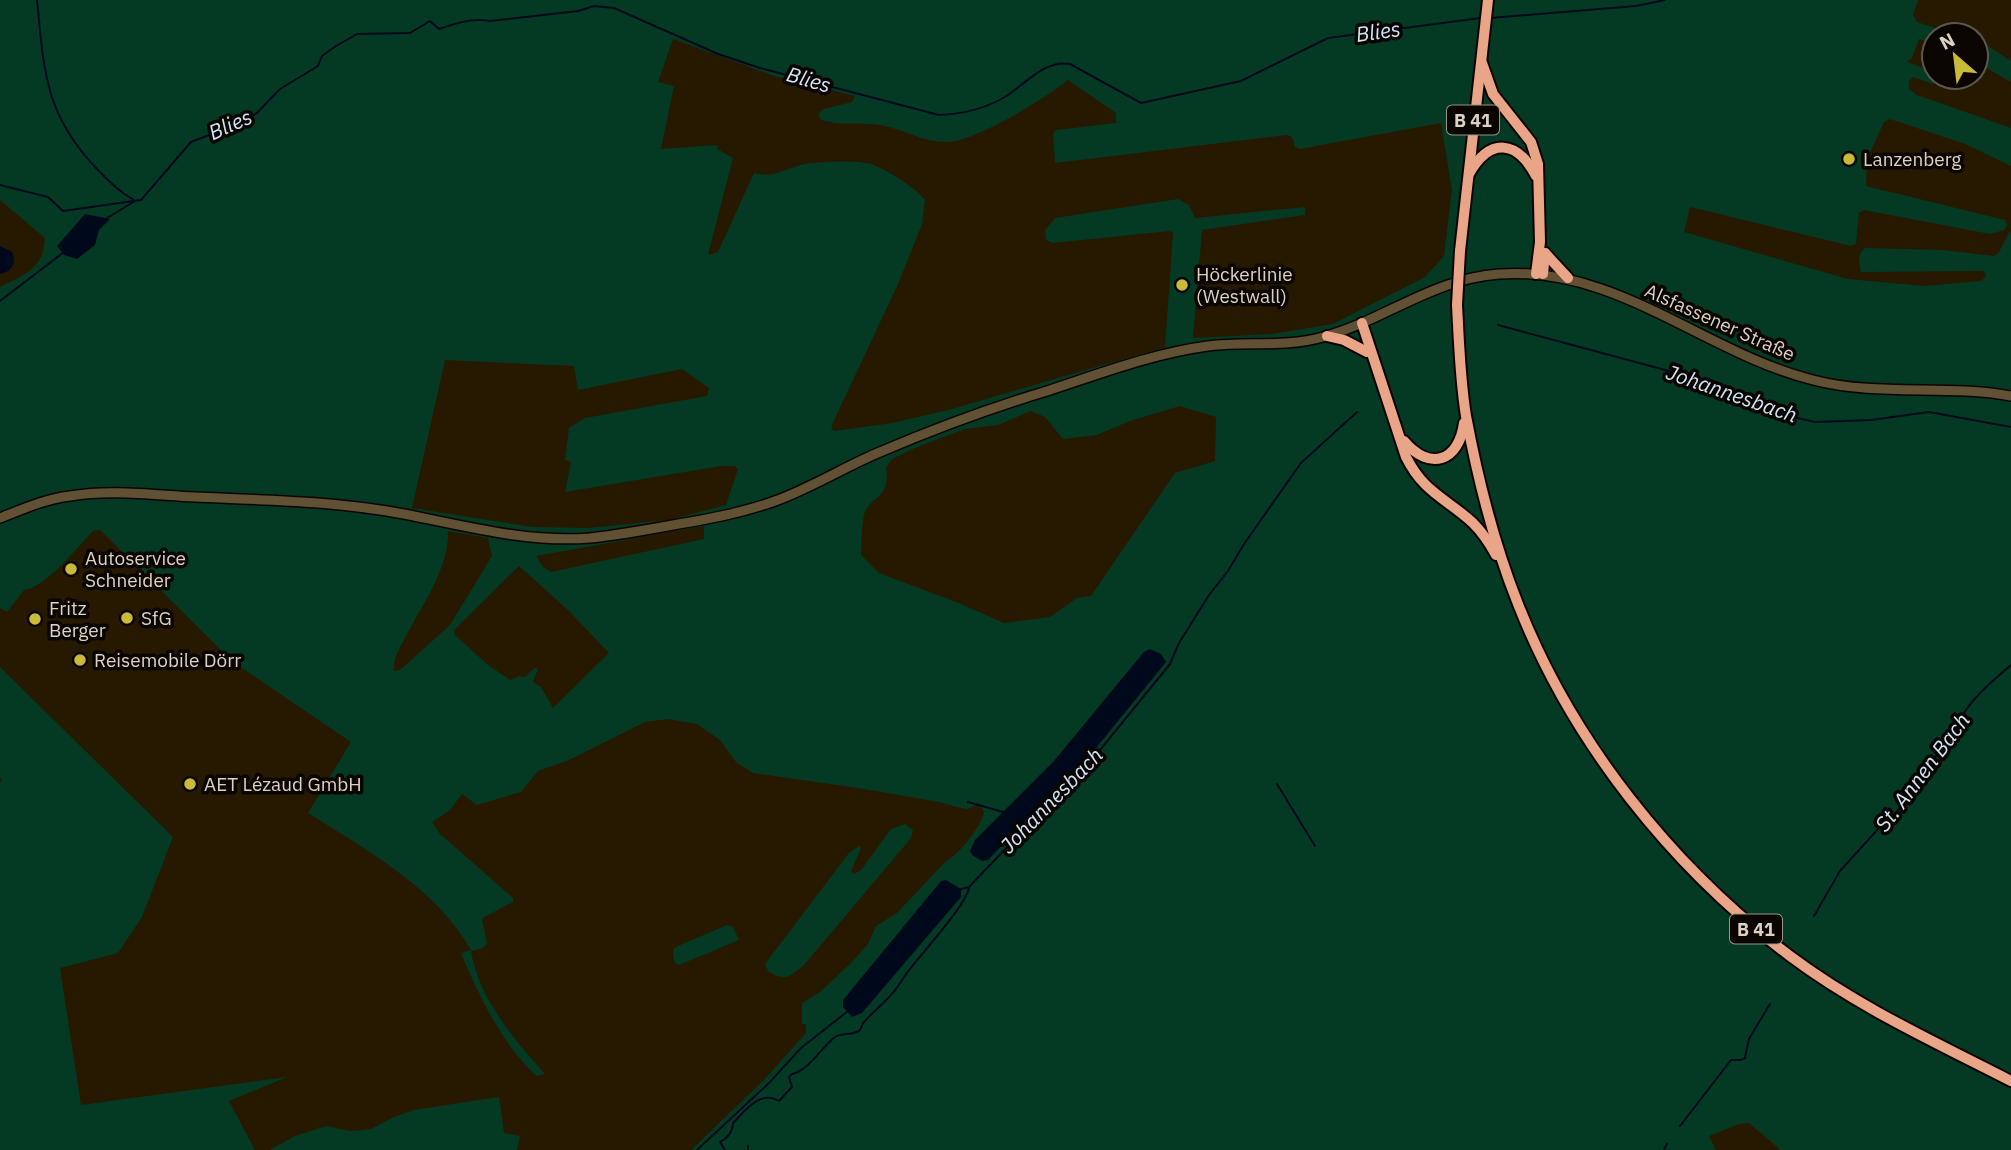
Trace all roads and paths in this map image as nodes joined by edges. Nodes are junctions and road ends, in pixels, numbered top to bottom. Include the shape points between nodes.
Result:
1 (1488, 0) edge
2 (1482, 58) junction
3 (1537, 177) junction
4 (1466, 179) junction
5 (1543, 248) junction
6 (1540, 274) junction
7 (1568, 278) junction
8 (1358, 325) junction
9 (1327, 336) junction
10 (1369, 355) junction
11 (2011, 396) edge
12 (1466, 413) junction
13 (1401, 438) junction
14 (0, 518) edge
15 (1505, 570) junction
16 (2011, 1080) edge

1 - 2 highway, B 41
2 - 3 highway via 1493,94 1531,142
2 - 4 highway, B 41
3 - 4 highway via 1515,150 1494,148 1484,153
3 - 5 highway
4 - 12 highway, B 41, bridge via 1457,305
5 - 6 highway
5 - 7 highway
6 - 7 main road, Alsfassener Straße
6 - 8 main road, Alsfassener Straße via 1460,280
7 - 11 main road, Alsfassener Straße via 1628,299 1748,358 1815,381 1870,390 1956,389
8 - 9 main road, Alsfassener Straße
8 - 10 highway
9 - 10 highway
9 - 14 main road, Alsfassener Straße via 1286,344 1214,345 1168,354 1017,400 912,439 778,500 720,517 618,535 544,539 355,506 127,494 52,499
10 - 13 highway
12 - 13 highway via 1461,442 1444,457 1420,456
12 - 15 highway, B 41 via 1483,496
13 - 15 highway via 1415,474 1482,532
15 - 16 highway, B 41 via 1542,659 1599,754 1667,843 1709,886 1790,956 1865,1006

